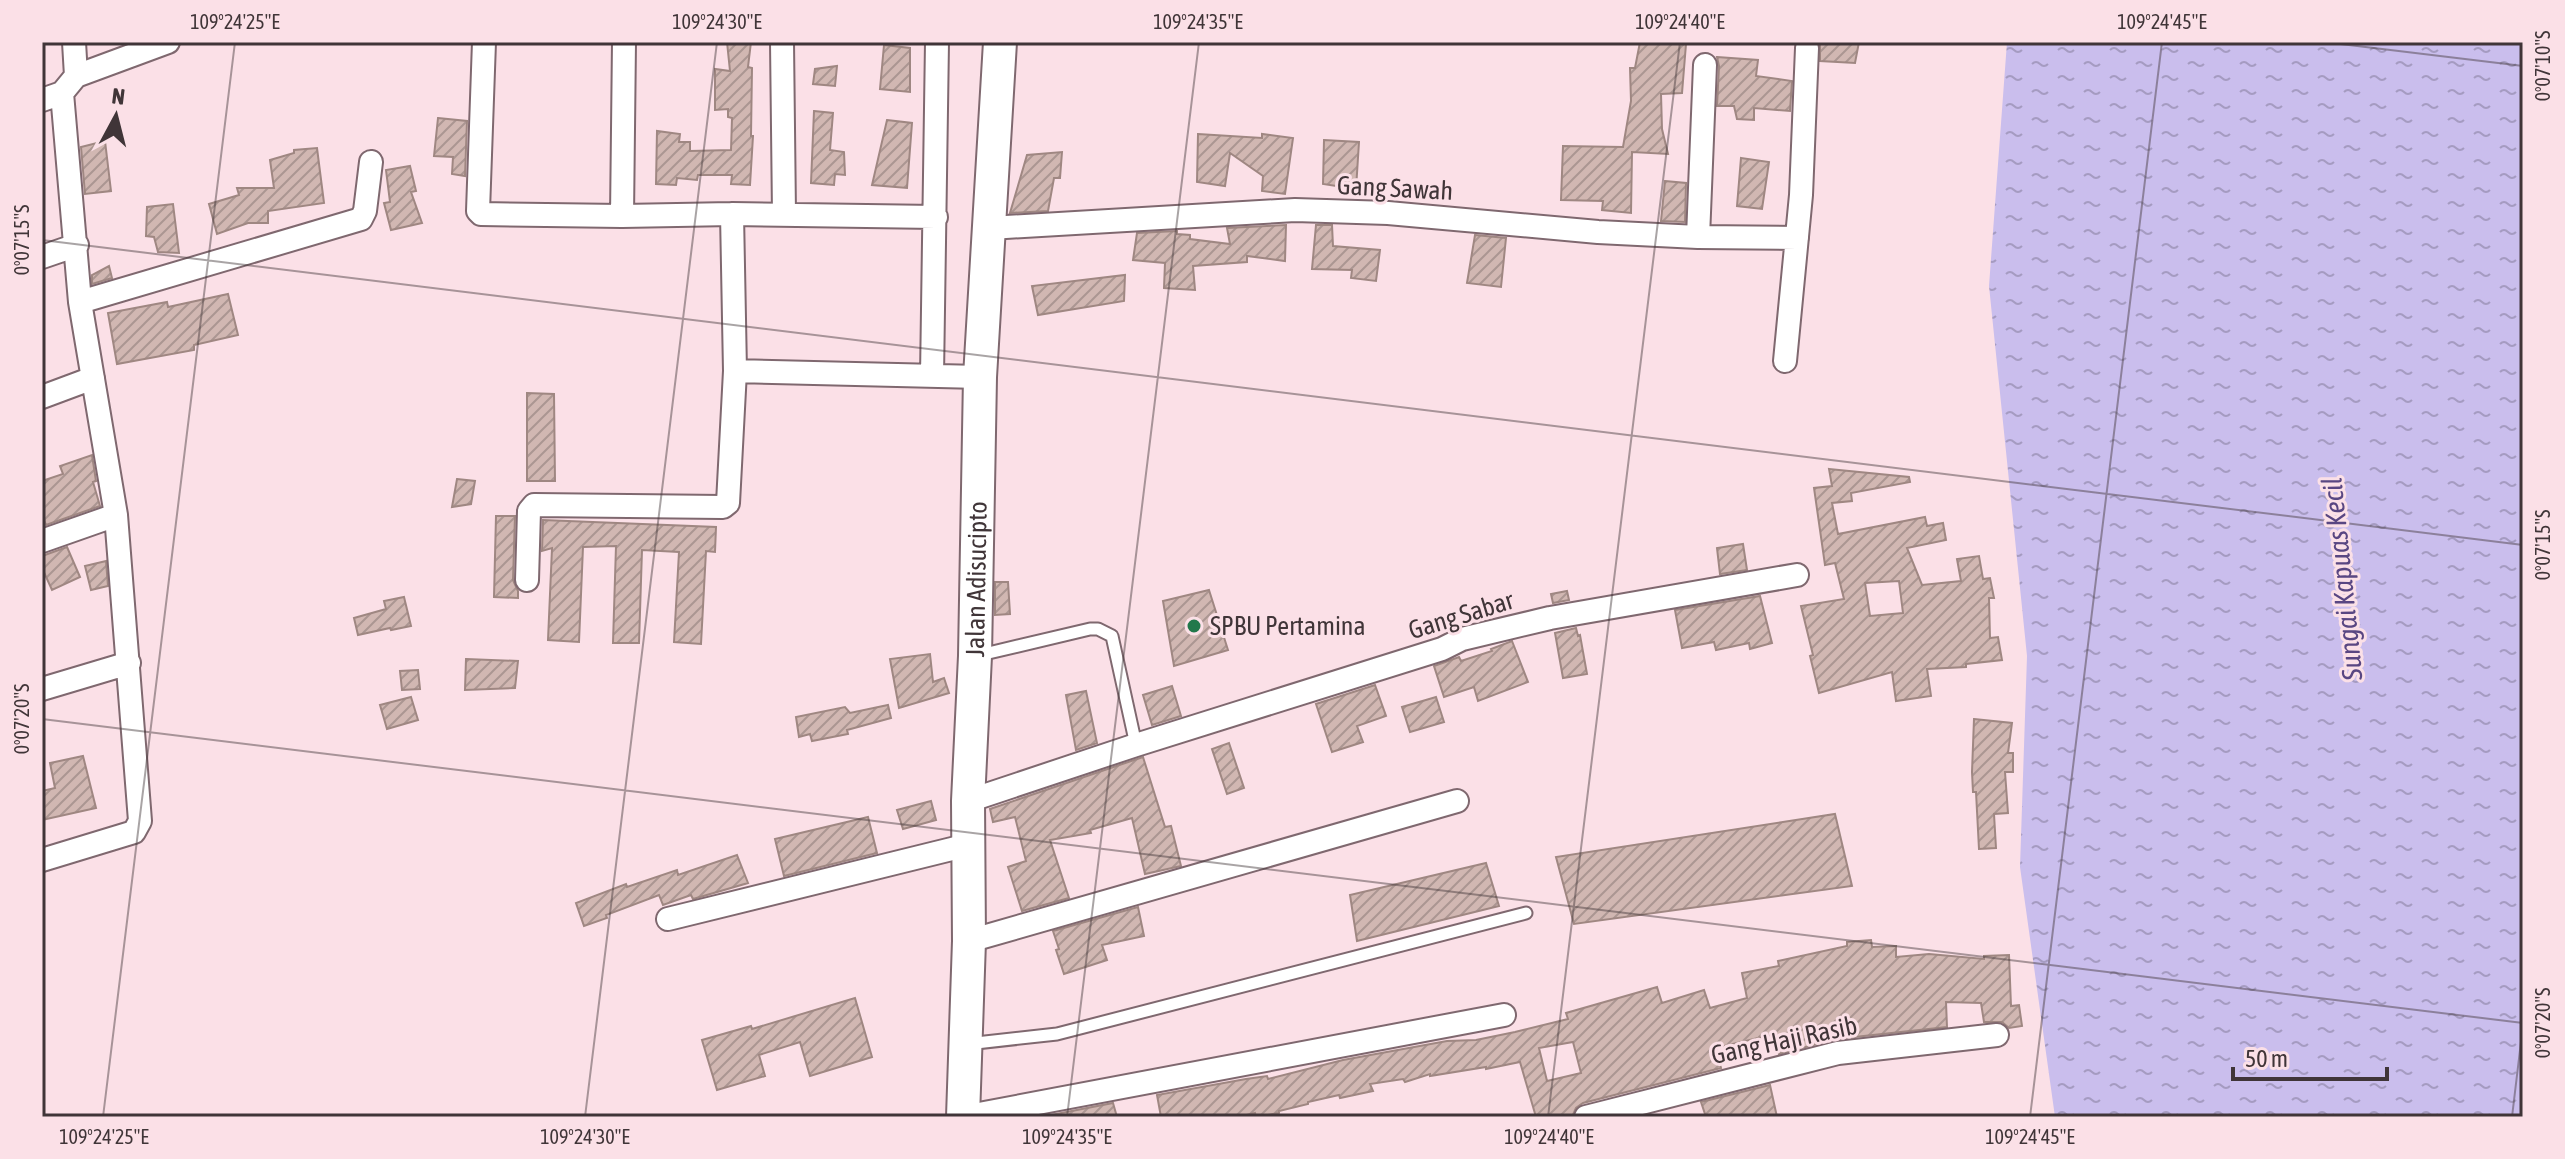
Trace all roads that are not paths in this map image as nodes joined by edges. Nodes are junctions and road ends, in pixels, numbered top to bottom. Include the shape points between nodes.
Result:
1 (74, 42) edge
2 (168, 42) edge
3 (484, 42) edge
4 (624, 42) edge
5 (782, 42) edge
6 (937, 42) edge
7 (1000, 42) edge
8 (1807, 48) dead end
9 (1705, 65) dead end
10 (76, 76) junction
11 (52, 96) edge
12 (371, 162) dead end
13 (732, 214) junction
14 (784, 214) junction
15 (622, 216) junction
16 (936, 217) junction
17 (990, 228) junction
18 (1698, 237) junction
19 (1797, 238) junction
20 (77, 245) junction
21 (42, 257) edge
22 (80, 302) junction
23 (1785, 361) dead end
24 (735, 371) junction
25 (932, 376) junction
26 (980, 377) junction
27 (93, 378) junction
28 (42, 397) edge
29 (116, 515) junction
30 (42, 541) edge
31 (1797, 575) dead end
32 (527, 580) dead end
33 (975, 656) junction
34 (129, 663) junction
35 (42, 689) edge
36 (1136, 745) junction
37 (968, 801) junction
38 (1457, 801) dead end
39 (968, 845) junction
40 (42, 860) edge
41 (1526, 913) dead end
42 (668, 919) dead end
43 (969, 941) junction
44 (1504, 1015) dead end
45 (1997, 1035) dead end
46 (964, 1044) junction
47 (963, 1117) edge
48 (1586, 1117) edge

1 - 10 street
2 - 10 street
3 - 15 street via 478,211 485,216
4 - 15 street
5 - 14 street
6 - 16 street
7 - 17 main road, Jalan Adisucipto
8 - 19 street
9 - 18 street
10 - 11 street
11 - 20 street
12 - 22 street via 361,219
13 - 14 street
13 - 15 street
13 - 24 street
14 - 16 street
16 - 25 street
17 - 18 street, Gang Sawah via 1295,210
17 - 26 main road, Jalan Adisucipto
18 - 19 street, Gang Sawah
19 - 23 street
20 - 21 street
20 - 22 street
22 - 27 street
24 - 25 street
24 - 32 street via 728,503 534,505 529,511
25 - 26 street
26 - 33 main road, Jalan Adisucipto
27 - 28 street
27 - 29 street
29 - 30 street
29 - 34 street
31 - 36 street, Gang Sabar via 1550,618 1462,639
33 - 36 lane via 1090,629 1107,632
33 - 37 main road, Jalan Adisucipto
34 - 35 street
34 - 40 street via 137,830
36 - 37 street, Gang Sabar
37 - 39 main road, Jalan Adisucipto
38 - 43 street
39 - 42 street
39 - 43 main road, Jalan Adisucipto
41 - 46 lane via 1057,1034
43 - 46 main road, Jalan Adisucipto
44 - 47 street
45 - 48 street, Gang Haji Rasib via 1838,1053
46 - 47 main road, Jalan Adisucipto

